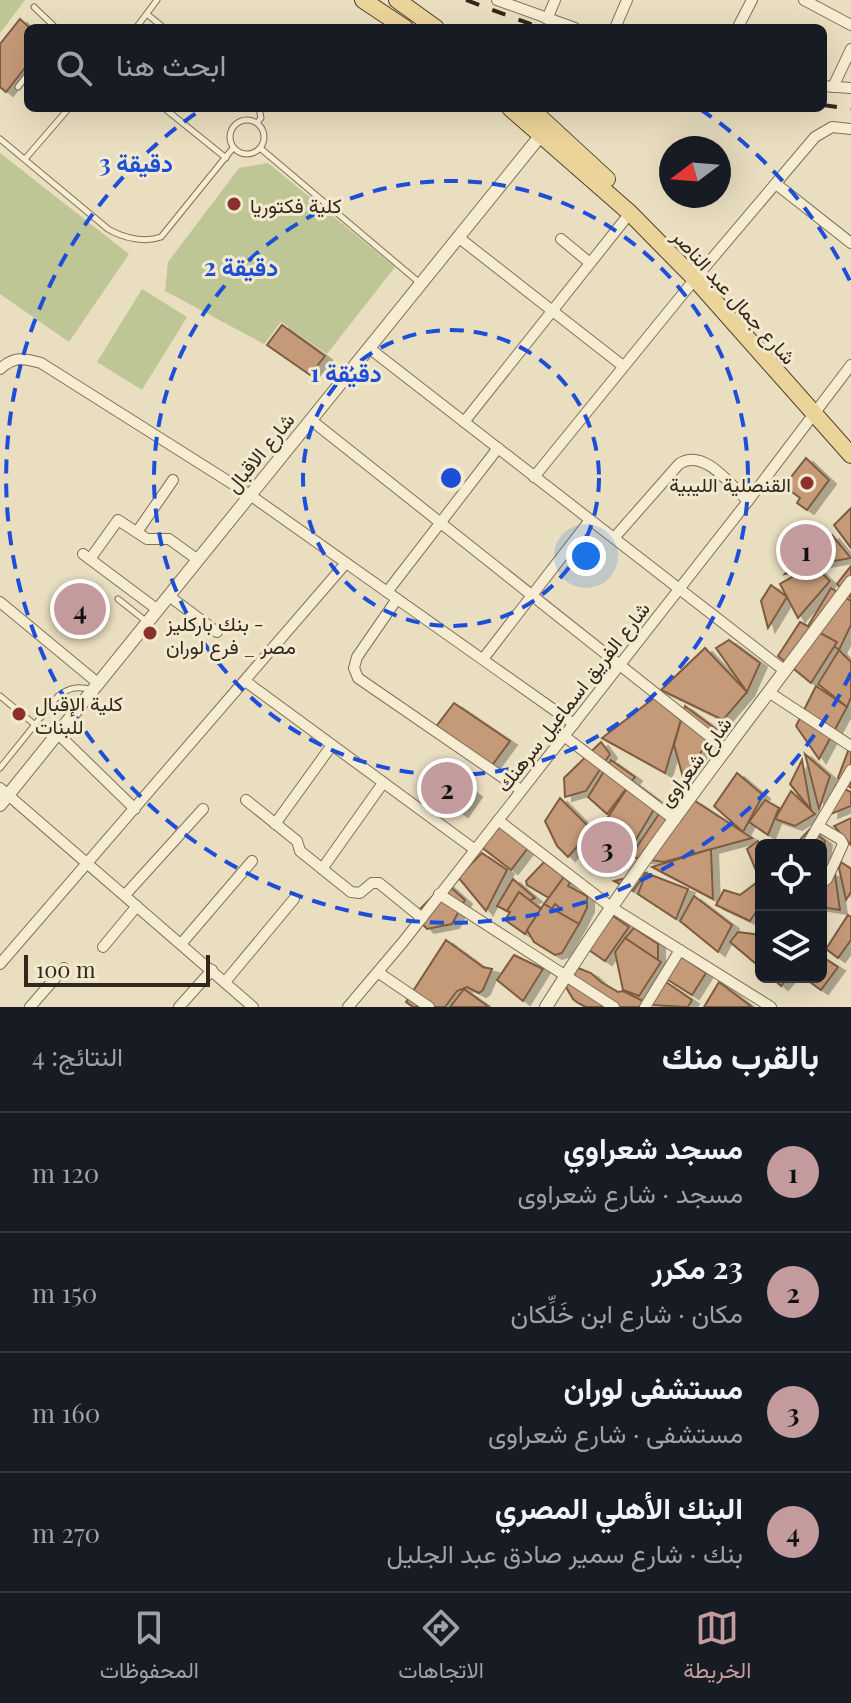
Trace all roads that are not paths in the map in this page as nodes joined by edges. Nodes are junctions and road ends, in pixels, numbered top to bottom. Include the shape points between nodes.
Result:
1 (157, 0) edge
2 (363, 0) edge
3 (497, 0) edge
4 (555, 0) edge
5 (627, 0) edge
6 (752, 0) edge
7 (804, 0) edge
8 (399, 1) edge
9 (34, 7) dead end
10 (148, 15) junction
11 (547, 19) junction
12 (52, 24) edge
13 (140, 24) edge
14 (159, 24) edge
15 (398, 24) edge
16 (431, 24) edge
17 (563, 24) edge
18 (617, 24) edge
19 (740, 24) edge
20 (851, 25) edge
21 (851, 49) edge
22 (24, 79) edge
23 (828, 86) edge
24 (18, 87) dead end
25 (851, 88) edge
26 (66, 112) edge
27 (169, 112) edge
28 (260, 112) edge
29 (517, 112) edge
30 (533, 112) edge
31 (257, 123) junction
32 (851, 129) edge
33 (546, 130) junction
34 (0, 139) edge
35 (233, 148) junction
36 (260, 148) junction
37 (226, 158) junction
38 (25, 159) junction
39 (776, 184) junction
40 (630, 213) junction
41 (458, 237) junction
42 (561, 239) dead end
43 (851, 243) edge
44 (590, 263) junction
45 (697, 276) junction
46 (421, 284) junction
47 (552, 311) junction
48 (369, 348) junction
49 (851, 365) edge
50 (623, 366) junction
51 (0, 369) edge
52 (816, 408) junction
53 (311, 420) junction
54 (464, 422) junction
55 (851, 441) edge
56 (498, 448) junction
57 (851, 455) edge
58 (534, 477) junction
59 (173, 480) dead end
60 (250, 495) junction
61 (748, 501) junction
62 (590, 520) junction
63 (441, 523) junction
64 (137, 532) junction
65 (614, 538) junction
66 (198, 560) junction
67 (346, 563) junction
68 (851, 582) edge
69 (679, 589) junction
70 (392, 595) junction
71 (532, 595) junction
72 (169, 596) junction
73 (118, 599) dead end
74 (0, 602) edge
75 (158, 610) junction
76 (148, 622) junction
77 (217, 632) dead end
78 (483, 659) junction
79 (620, 664) junction
80 (785, 671) junction
81 (245, 681) junction
82 (97, 687) junction
83 (770, 693) junction
84 (0, 696) edge
85 (34, 724) junction
86 (574, 724) junction
87 (58, 734) junction
88 (564, 736) junction
89 (332, 745) junction
90 (851, 746) edge
91 (727, 750) junction
92 (0, 768) edge
93 (851, 770) edge
94 (383, 783) junction
95 (521, 790) junction
96 (3, 796) edge
97 (246, 800) dead end
98 (135, 809) junction
99 (203, 809) dead end
100 (498, 820) junction
101 (675, 820) junction
102 (275, 824) junction
103 (818, 826) junction
104 (810, 839) edge
105 (474, 849) junction
106 (252, 861) dead end
107 (89, 864) junction
108 (322, 869) junction
109 (827, 879) edge
110 (439, 894) junction
111 (125, 895) junction
112 (294, 899) dead end
113 (137, 906) junction
114 (611, 907) junction
115 (422, 918) junction
116 (181, 944) junction
117 (103, 947) dead end
118 (680, 950) junction
119 (0, 964) edge
120 (64, 968) dead end
121 (212, 970) junction
122 (379, 973) junction
123 (566, 976) junction
124 (225, 982) junction
125 (30, 1007) edge
126 (179, 1007) edge
127 (253, 1007) edge
128 (348, 1007) edge
129 (429, 1007) edge
130 (546, 1007) edge
131 (614, 1007) edge
132 (645, 1007) edge
133 (771, 1007) edge

1 - 10 lane
2 - 15 main road
3 - 11 street
4 - 11 street
5 - 18 street
6 - 19 street
7 - 20 street
8 - 15 main road
8 - 16 main road
9 - 12 lane
10 - 13 lane
10 - 14 lane
11 - 17 street
21 - 23 street
22 - 24 lane
23 - 25 street
26 - 38 lane
27 - 37 lane
28 - 31 lane
29 - 33 main road, شارع جمال عبد الناصر
30 - 33 main road, شارع جمال عبد الناصر
31 - 35 lane via 241,120 234,125
31 - 36 lane via 263,131
32 - 39 street via 832,127 815,137
33 - 40 main road, شارع جمال عبد الناصر
33 - 41 street, شارع الاقبال
33 - 45 main road, شارع جمال عبد الناصر via 638,208
34 - 38 lane
35 - 36 lane via 242,154
35 - 37 lane
36 - 46 lane
37 - 38 lane via 161,237 152,240 108,229
39 - 43 street
39 - 45 street
40 - 44 street
40 - 45 main road, شارع جمال عبد الناصر
41 - 46 street, شارع الاقبال
41 - 47 street
42 - 44 street
44 - 47 street
45 - 50 street
45 - 52 main road, شارع جمال عبد الناصر
46 - 48 street, شارع الاقبال
47 - 50 street
47 - 54 street
48 - 53 street, شارع الاقبال
48 - 54 street
49 - 52 street, شارع الفريق اسماعيل سرهنك
50 - 58 street
51 - 60 street via 13,359 41,363
52 - 55 main road, شارع جمال عبد الناصر
52 - 57 main road, شارع جمال عبد الناصر
52 - 61 street, شارع الفريق اسماعيل سرهنك
53 - 60 street, شارع الاقبال
53 - 63 street
54 - 56 street
56 - 58 street
56 - 63 street
58 - 62 street
59 - 64 street
60 - 66 street, شارع الاقبال
60 - 67 street
61 - 65 street via 704,461 691,458 679,464
61 - 69 street, شارع الفريق اسماعيل سرهنك
62 - 65 street
62 - 71 street
63 - 70 street
63 - 71 street
64 - 66 street via 152,540 169,539
64 - 75 street via 122,520 115,521 87,556
65 - 69 street
66 - 72 street, شارع الاقبال
67 - 70 street
67 - 81 street
68 - 80 street, شارع شعراوى
69 - 79 street, شارع الفريق اسماعيل سرهنك
69 - 80 street
70 - 78 street
70 - 95 street via 357,657 358,678
71 - 78 street
71 - 79 street
72 - 75 street, شارع الاقبال
72 - 77 street
73 - 76 lane
74 - 82 street
75 - 76 street, شارع الاقبال
76 - 82 street, شارع الاقبال
78 - 86 street
79 - 86 street, شارع الفريق اسماعيل سرهنك
79 - 91 street
80 - 83 street, شارع شعراوى
81 - 89 street
81 - 98 street
82 - 85 lane via 69,688
82 - 87 street, شارع الاقبال
83 - 90 street
83 - 91 street, شارع شعراوى
84 - 85 lane
85 - 92 lane
86 - 88 street, شارع الفريق اسماعيل سرهنك
87 - 96 street, شارع الاقبال
87 - 98 street
88 - 95 street, شارع الفريق اسماعيل سرهنك
88 - 101 street
89 - 94 street
89 - 102 street
91 - 101 street, شارع شعراوى
93 - 103 street
94 - 105 street
94 - 108 street
95 - 100 street, شارع الفريق اسماعيل سرهنك
96 - 107 street
97 - 102 street
98 - 107 street
99 - 111 street
100 - 105 street, شارع الفريق اسماعيل سرهنك
100 - 114 street
101 - 114 street, شارع شعراوى
102 - 108 street
103 - 104 street
103 - 109 street via 843,844
105 - 110 street, شارع الفريق اسماعيل سرهنك
106 - 116 street
107 - 111 street
107 - 119 street
108 - 115 street via 354,894 379,883
110 - 115 street, شارع الفريق اسماعيل سرهنك
110 - 123 street
111 - 113 street
112 - 124 street
113 - 116 street
113 - 117 street
114 - 118 street
114 - 123 street, شارع شعراوى
115 - 122 street, شارع الفريق اسماعيل سرهنك
116 - 121 street
118 - 132 street
118 - 133 street
120 - 125 street
121 - 124 street
121 - 126 street
122 - 128 street, شارع الفريق اسماعيل سرهنك
122 - 129 street
123 - 130 street, شارع شعراوى
123 - 131 street
124 - 127 street

